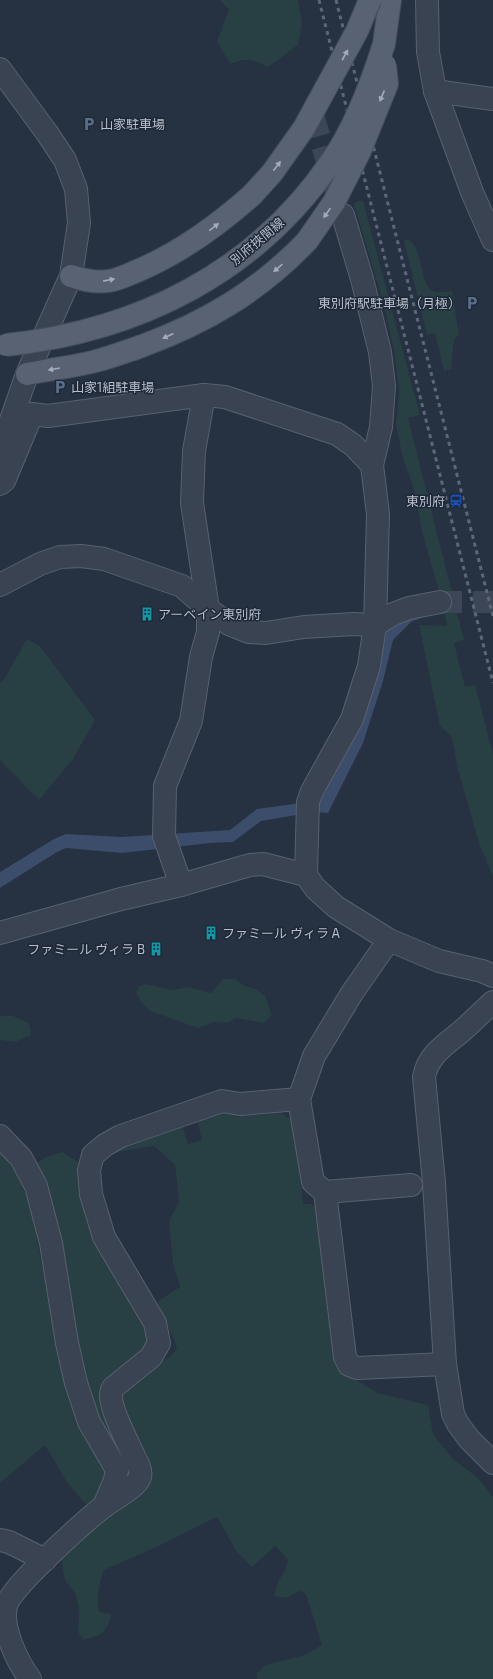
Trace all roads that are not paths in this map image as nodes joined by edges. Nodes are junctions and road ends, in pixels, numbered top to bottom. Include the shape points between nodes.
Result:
1 (370, 0) edge
2 (390, 0) edge
3 (427, 0) edge
4 (384, 44) junction
5 (0, 69) edge
6 (435, 91) junction
7 (493, 99) edge
8 (343, 215) tunnel mouth
9 (493, 240) edge
10 (71, 276) junction
11 (3, 345) edge
12 (27, 374) junction
13 (204, 395) junction
14 (0, 452) edge
15 (372, 465) junction
16 (0, 484) edge
17 (0, 584) edge
18 (440, 602) tunnel mouth
19 (208, 609) junction
20 (375, 626) junction
21 (306, 875) junction
22 (181, 886) junction
23 (0, 933) edge
24 (389, 940) junction
25 (493, 976) edge
26 (493, 1002) edge
27 (299, 1099) junction
28 (0, 1136) edge
29 (411, 1185) dead end
30 (325, 1192) junction
31 (445, 1364) junction
32 (493, 1463) edge
33 (103, 1507) junction
34 (0, 1540) edge
35 (45, 1560) junction
36 (30, 1679) edge

10 -> 1 main road, bridge via 89,281 107,281 152,264 207,232 252,195 290,150 304,128 357,31
2 - 4 main road, 別府挾間線
3 - 6 street via 428,52
4 - 11 main road, 別府挾間線, bridge via 373,78 332,161 280,224 251,250 180,296 141,313 105,326
4 -> 12 main road, bridge via 387,84 349,174 334,202 307,241 234,303 199,322 165,338 96,361
5 - 10 street via 52,140 71,174 79,223
6 - 7 street
6 - 9 street via 472,192
8 - 15 street via 380,352 384,386 381,427
10 - 12 street
12 - 14 street
13 - 15 street via 225,397 337,434 354,445
13 - 16 street via 48,416 32,414 4,481
13 - 19 street via 194,451 192,503
15 - 20 street via 378,514
17 - 19 street via 60,557 81,556 104,559 182,586
18 - 20 street via 409,608 393,614
19 - 20 street via 229,624 249,632 266,633 304,627 354,624
19 - 22 street via 208,632 201,657 191,721 165,786 166,842
20 - 21 street via 369,666 352,719 312,791 308,808
21 - 22 street via 263,864 250,865
21 - 24 street via 315,888 336,907
22 - 23 street via 121,899
24 - 25 street via 439,961
24 - 27 street via 352,993 314,1056
26 - 31 street via 436,1052 426,1067 424,1077 434,1183
27 - 30 street via 313,1182
27 - 33 street via 240,1104 222,1101 121,1136 93,1155 89,1170 91,1194 104,1237 155,1323 159,1343 151,1357 110,1393 123,1432 140,1470 140,1477
28 - 33 street via 21,1158 36,1186 51,1243 76,1383 89,1422 117,1470
29 - 30 street
30 - 31 street via 345,1357 349,1365 357,1368
31 - 32 street via 453,1414 469,1439
33 - 35 street
34 - 35 street
35 - 36 street via 16,1589 6,1605 5,1624 14,1651

